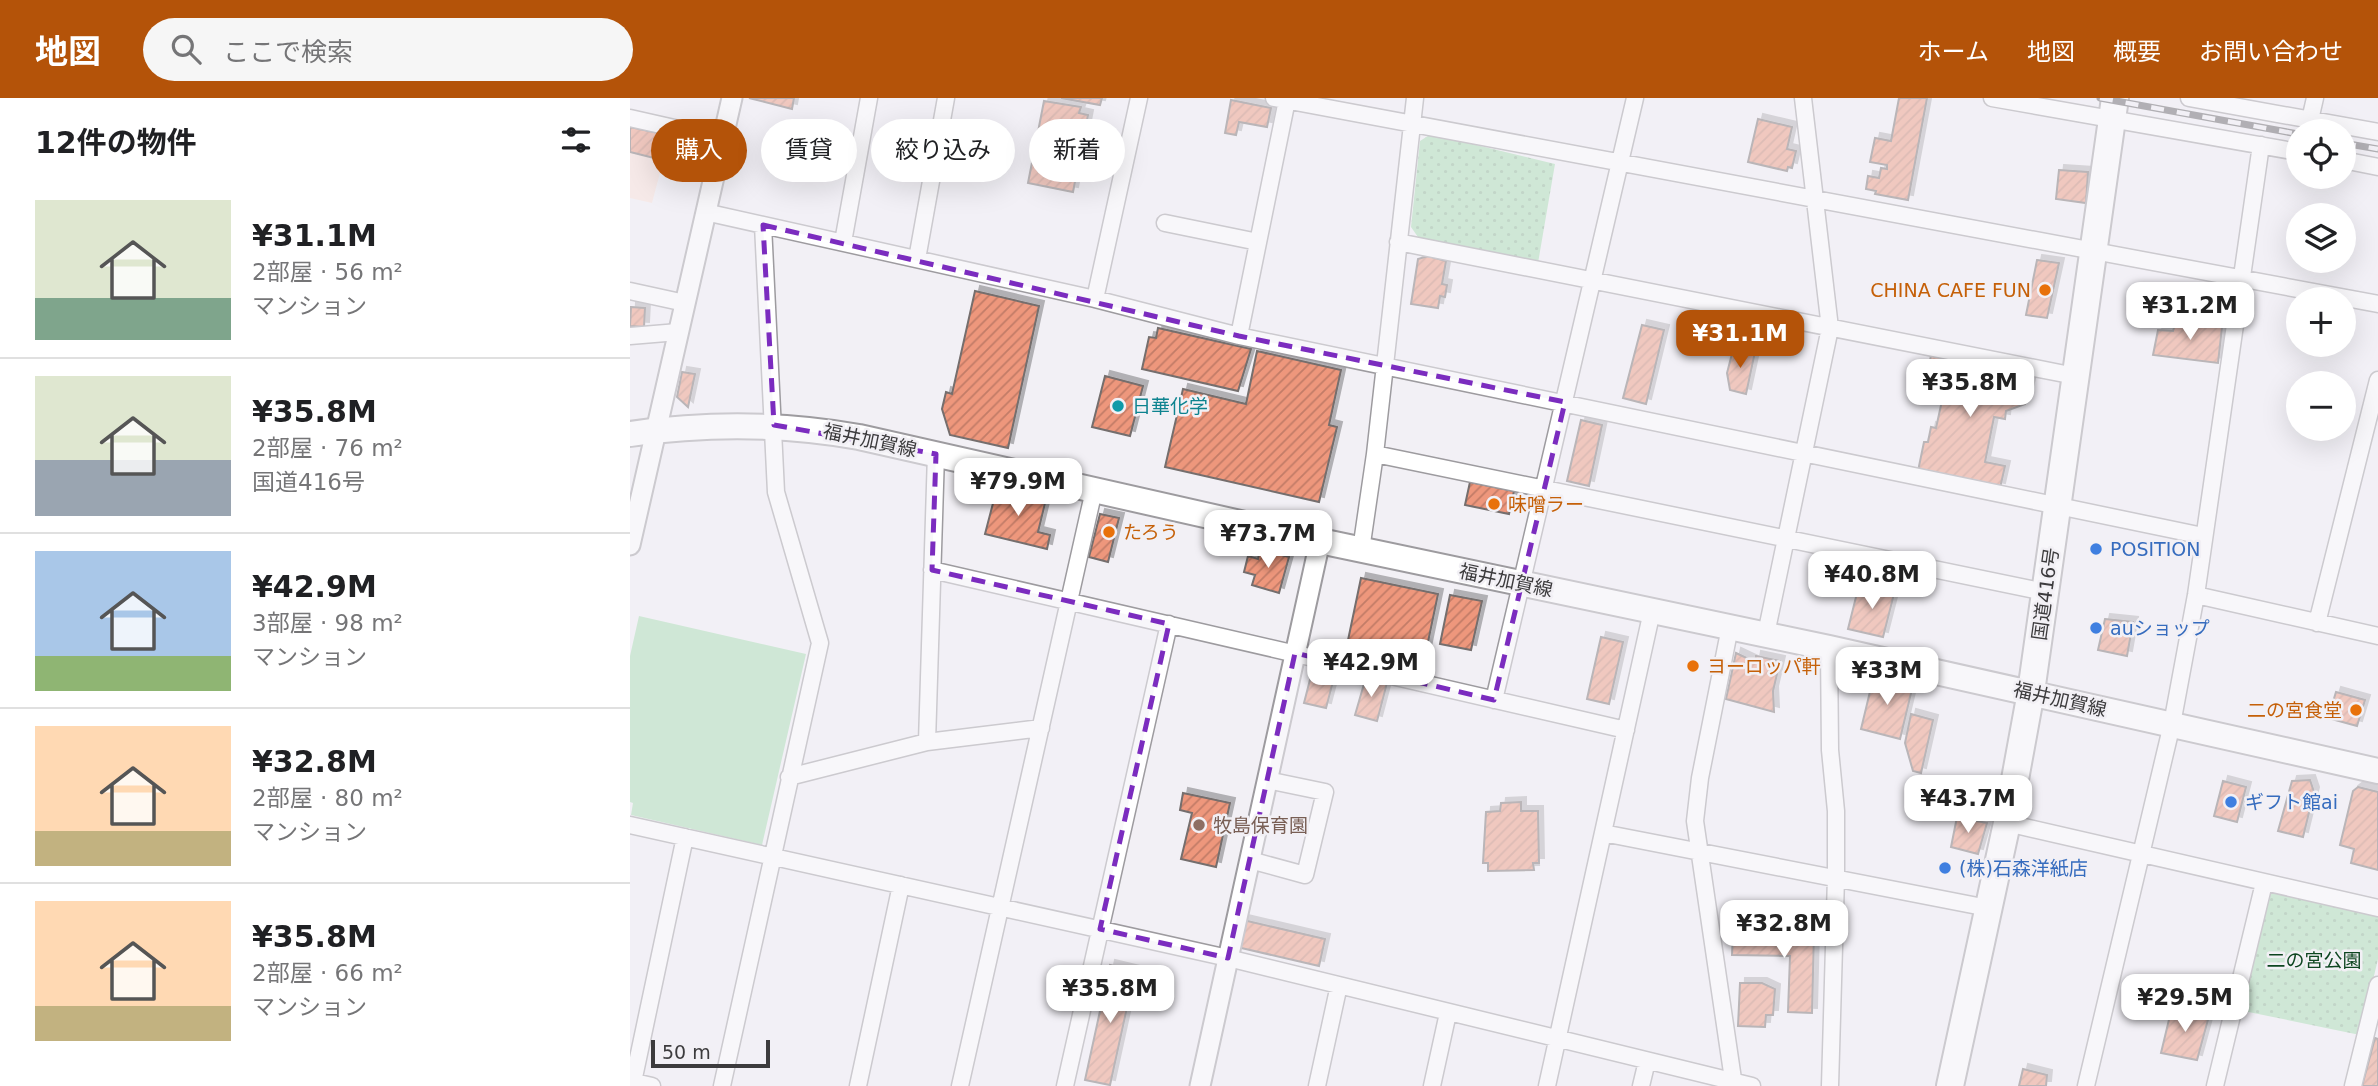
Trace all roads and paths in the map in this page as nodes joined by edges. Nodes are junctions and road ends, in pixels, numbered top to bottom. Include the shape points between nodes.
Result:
1 (732, 98) edge
2 (869, 98) edge
3 (946, 98) edge
4 (1139, 98) edge
5 (1415, 98) edge
6 (1635, 98) edge
7 (1803, 98) edge
8 (1992, 98) edge
9 (2189, 98) edge
10 (2315, 98) edge
11 (1280, 99) edge
12 (2226, 101) edge
13 (2113, 109) edge
14 (630, 118) edge
15 (727, 119) edge
16 (2306, 119) edge
17 (2310, 119) edge
18 (651, 123) edge
19 (1412, 123) junction
20 (2356, 128) edge
21 (2378, 132) edge
22 (2261, 145) junction
23 (2286, 150) edge
24 (1621, 163) junction
25 (2356, 163) edge
26 (2378, 167) edge
27 (712, 182) edge
28 (1815, 198) junction
29 (705, 212) junction
30 (1165, 223) dead end
31 (762, 225) junction
32 (843, 242) junction
33 (1258, 242) junction
34 (1398, 242) junction
35 (2093, 251) junction
36 (917, 259) junction
37 (2241, 278) junction
38 (1593, 280) junction
39 (630, 291) edge
40 (1095, 299) junction
41 (685, 303) junction
42 (2378, 304) edge
43 (1830, 328) junction
44 (678, 332) junction
45 (630, 336) edge
46 (1239, 336) junction
47 (1384, 367) junction
48 (2075, 376) junction
49 (2378, 380) edge
50 (1565, 402) junction
51 (774, 425) junction
52 (655, 431) junction
53 (630, 434) edge
54 (1804, 453) junction
55 (936, 454) junction
56 (1375, 454) junction
57 (1545, 487) junction
58 (1094, 491) junction
59 (2056, 506) junction
60 (2203, 536) junction
61 (1787, 537) junction
62 (1320, 541) junction
63 (630, 545) edge
64 (1361, 550) junction
65 (932, 570) junction
66 (1521, 583) junction
67 (2045, 592) junction
68 (2196, 595) junction
69 (1068, 601) junction
70 (1652, 611) junction
71 (2317, 623) junction
72 (1170, 624) junction
73 (1730, 627) junction
74 (1766, 634) junction
75 (2378, 636) edge
76 (1829, 648) junction
77 (1295, 653) junction
78 (2031, 692) junction
79 (1494, 699) junction
80 (2172, 724) junction
81 (1041, 728) junction
82 (1626, 730) junction
83 (927, 742) junction
84 (2378, 771) edge
85 (789, 777) junction
86 (1267, 780) junction
87 (2007, 823) junction
88 (630, 825) edge
89 (1603, 833) junction
90 (685, 837) junction
91 (1699, 850) junction
92 (2142, 855) junction
93 (772, 856) junction
94 (1250, 860) junction
95 (1836, 877) junction
96 (2264, 883) junction
97 (901, 885) junction
98 (1000, 907) junction
99 (1988, 908) junction
100 (2378, 908) edge
101 (1100, 929) junction
102 (1228, 958) junction
103 (1339, 985) junction
104 (2378, 985) edge
105 (1448, 1013) junction
106 (1557, 1040) junction
107 (1647, 1061) junction
108 (631, 1081) edge
109 (1734, 1084) edge
110 (652, 1086) edge
111 (722, 1086) edge
112 (858, 1086) edge
113 (960, 1086) edge
114 (1065, 1086) edge
115 (1200, 1086) edge
116 (1317, 1086) edge
117 (1432, 1086) edge
118 (1547, 1086) edge
119 (1642, 1086) edge
120 (1752, 1086) edge
121 (1830, 1086) edge
122 (1951, 1086) edge
123 (2086, 1086) edge
124 (2214, 1086) edge
125 (2353, 1086) edge

1 - 15 street
2 - 32 street
3 - 36 street
4 - 40 street
5 - 19 street
6 - 24 street
7 - 28 street
8 - 13 street
9 - 12 street
10 - 17 street
11 - 19 street
11 - 33 street
12 - 16 street
13 - 22 street
13 - 35 highway, 国道416号
14 - 18 street
19 - 24 street
19 - 34 street
20 - 21 street
22 - 23 street
22 - 37 street
24 - 28 street
24 - 38 street
25 - 26 street
27 - 29 street
28 - 35 street
28 - 43 street
29 - 31 street
29 - 41 street
30 - 33 street
31 - 32 street
31 - 51 street
32 - 36 street
33 - 46 street
34 - 38 street
34 - 47 street
35 - 37 street
35 - 48 highway, 国道416号
36 - 40 street
37 - 42 street
37 - 60 street
38 - 43 street
38 - 50 street
39 - 41 street
40 - 46 street
41 - 44 street
43 - 48 street
43 - 54 street
44 - 45 street
44 - 52 street
46 - 47 street
47 - 50 street
47 - 56 street
48 - 59 highway, 国道416号
49 - 71 street
50 - 54 street
50 - 57 street
51 - 52 main road, 福井加賀線
51 - 55 main road, 福井加賀線
51 - 85 street via 776,492 820,643
52 - 53 main road, 福井加賀線
52 - 63 street
54 - 59 street
54 - 61 street
55 - 58 main road, 福井加賀線
55 - 65 street
56 - 57 street
56 - 64 street
57 - 61 street
57 - 66 street
58 - 62 main road, 福井加賀線
58 - 69 street
59 - 60 street
59 - 67 highway, 国道416号
60 - 68 street
61 - 67 street
61 - 74 street
62 - 64 main road, 福井加賀線
62 - 77 street
64 - 66 main road, 福井加賀線
65 - 69 street
65 - 83 street
66 - 70 main road, 福井加賀線
66 - 79 street
67 - 78 highway, 国道416号
68 - 71 street
68 - 80 street
69 - 72 street
69 - 81 street
70 - 73 main road, 福井加賀線
70 - 82 street
71 - 75 street
72 - 77 street
72 - 101 street
73 - 74 main road, 福井加賀線
73 - 91 street via 1700,778 1695,821
74 - 76 main road, 福井加賀線
76 - 78 main road, 福井加賀線
76 - 95 street
77 - 79 street
77 - 86 street
78 - 80 main road, 福井加賀線
78 - 87 highway, 国道416号
79 - 82 street
80 - 84 main road, 福井加賀線
80 - 92 street
81 - 83 street
81 - 98 street
82 - 89 street
83 - 85 street
85 - 93 street
86 - 94 street
86 - 94 street via 1325,792 1304,875
87 - 92 street
87 - 99 highway, 国道416号
88 - 90 street
89 - 91 street
89 - 106 street
90 - 93 street
90 - 108 street
91 - 95 street
91 - 109 street
92 - 96 street
92 - 123 street
93 - 97 street
93 - 111 street
94 - 102 street
95 - 99 street
95 - 121 street
96 - 100 street
96 - 124 street
97 - 98 street
97 - 112 street
98 - 101 street
98 - 113 street
99 - 122 highway, 国道416号
101 - 102 street
101 - 114 street
102 - 103 street
102 - 115 street
103 - 105 street
103 - 116 street
104 - 125 street
105 - 106 street
105 - 117 street
106 - 107 street
106 - 118 street
107 - 109 street
107 - 119 street
108 - 110 street
109 - 120 street

